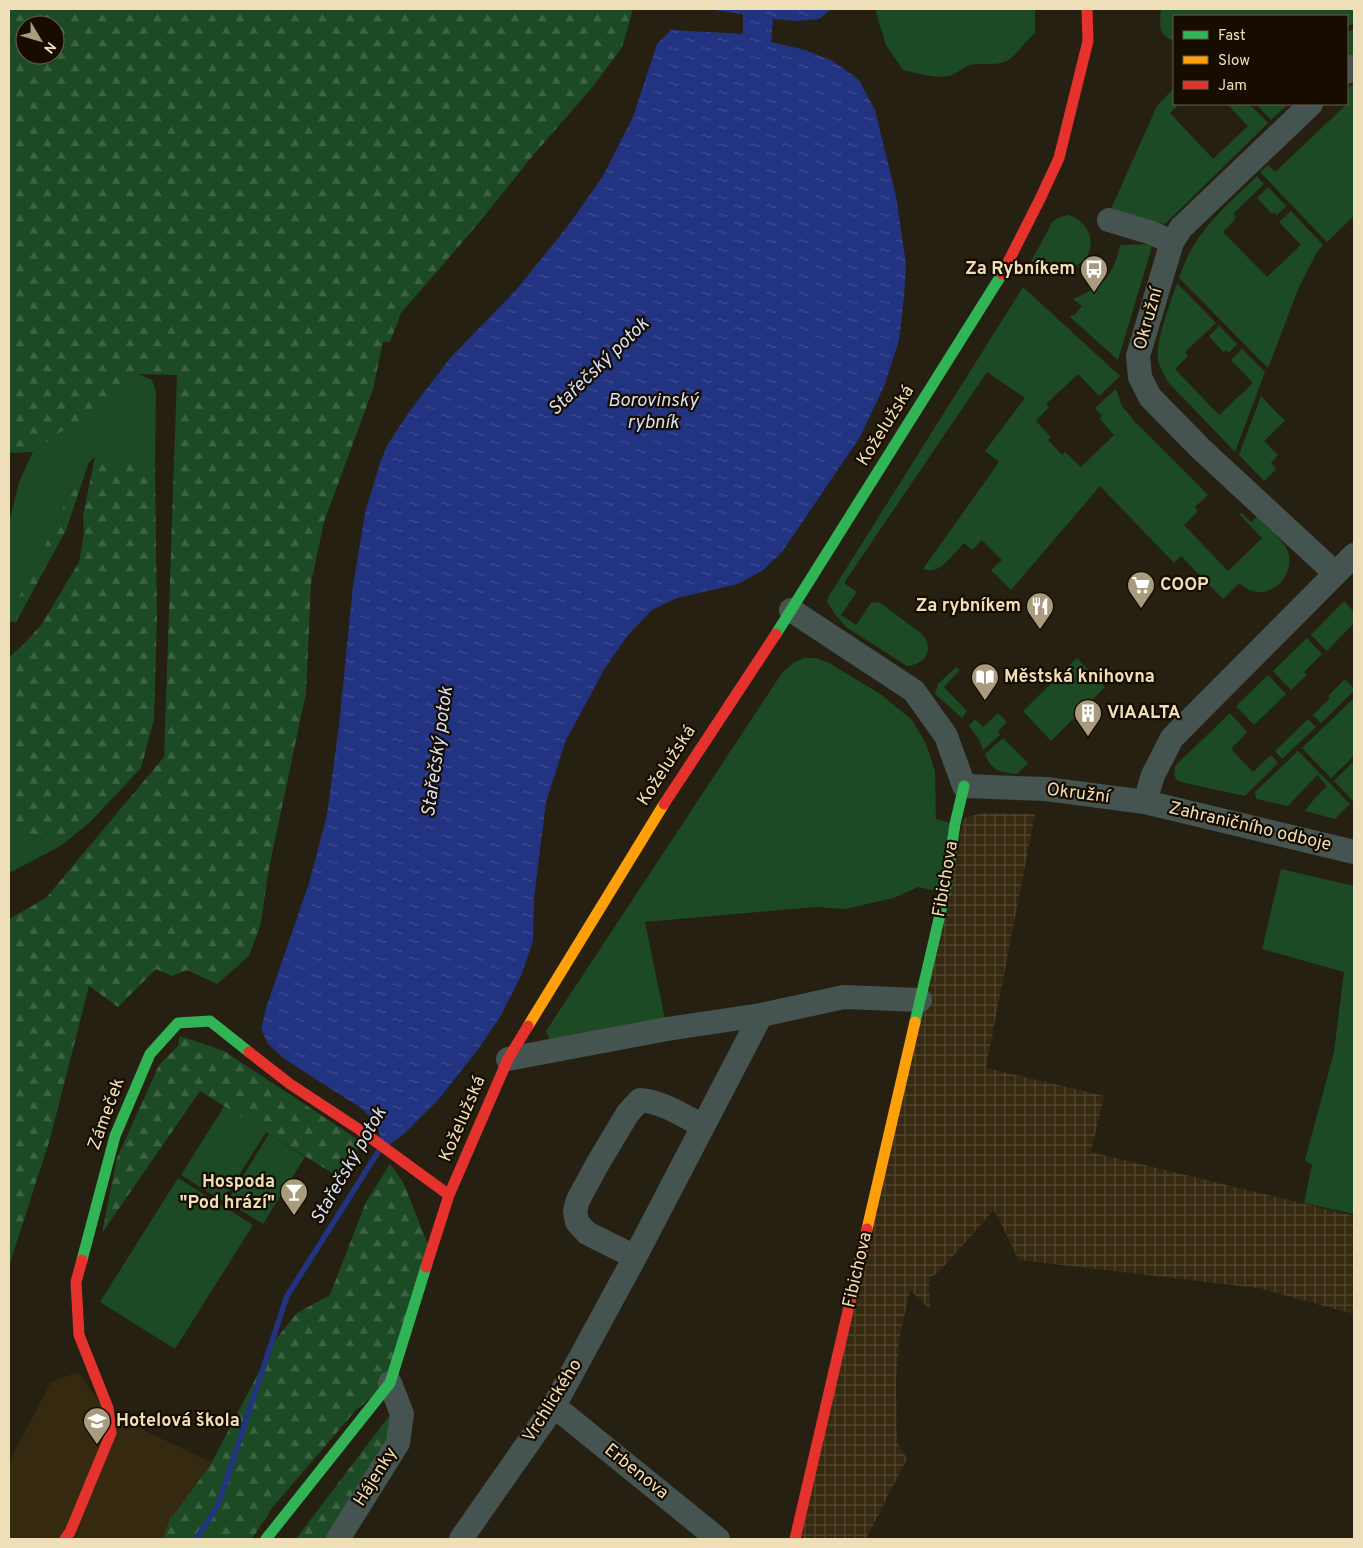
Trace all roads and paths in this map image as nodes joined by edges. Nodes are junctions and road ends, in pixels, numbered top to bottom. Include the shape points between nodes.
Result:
1 (1087, 9) edge
2 (1310, 105) edge
3 (1109, 220) dead end
4 (1172, 242) junction
5 (1354, 555) edge
6 (1335, 573) junction
7 (791, 610) junction
8 (964, 786) junction
9 (1145, 802) junction
10 (1354, 852) edge
11 (920, 1000) junction
12 (761, 1015) junction
13 (508, 1059) junction
14 (703, 1126) junction
15 (449, 1196) junction
16 (635, 1257) junction
17 (390, 1383) junction
18 (554, 1406) junction
19 (65, 1539) edge
20 (266, 1539) edge
21 (338, 1539) edge
22 (461, 1539) edge
23 (718, 1539) edge
24 (795, 1539) edge

1 - 7 main road, Koželužská via 1088,41 1059,158 1040,199 999,278
2 - 4 street, Okružní via 1181,228
3 - 4 street
4 - 6 street, Okružní via 1138,356 1140,377 1150,397 1195,443
5 - 6 street
6 - 9 street via 1172,738 1152,775
7 - 8 street via 914,691 946,736
7 - 13 main road, Koželužská via 657,814
8 - 9 street, Okružní via 1046,789
8 - 11 main road, Fibichova via 945,893
9 - 10 street, Zahraničního odboje
11 - 12 street via 844,997
11 - 24 main road, Fibichova
12 - 13 street
12 - 14 street, Vrchlického
13 - 15 main road, Koželužská
14 - 16 street, Vrchlického
14 - 16 street via 668,1107 640,1100 628,1113 578,1200 577,1222 587,1233
15 - 17 main road, Koželužská
15 - 19 main road, Zámeček via 360,1130 290,1084 210,1021 178,1023 150,1054 115,1136 76,1282 79,1335 108,1408 111,1433
16 - 18 street, Vrchlického
17 - 20 main road, Koželužská
17 - 21 street, Hájenky via 402,1414 398,1443
18 - 22 street, Vrchlického
18 - 23 street, Erbenova

